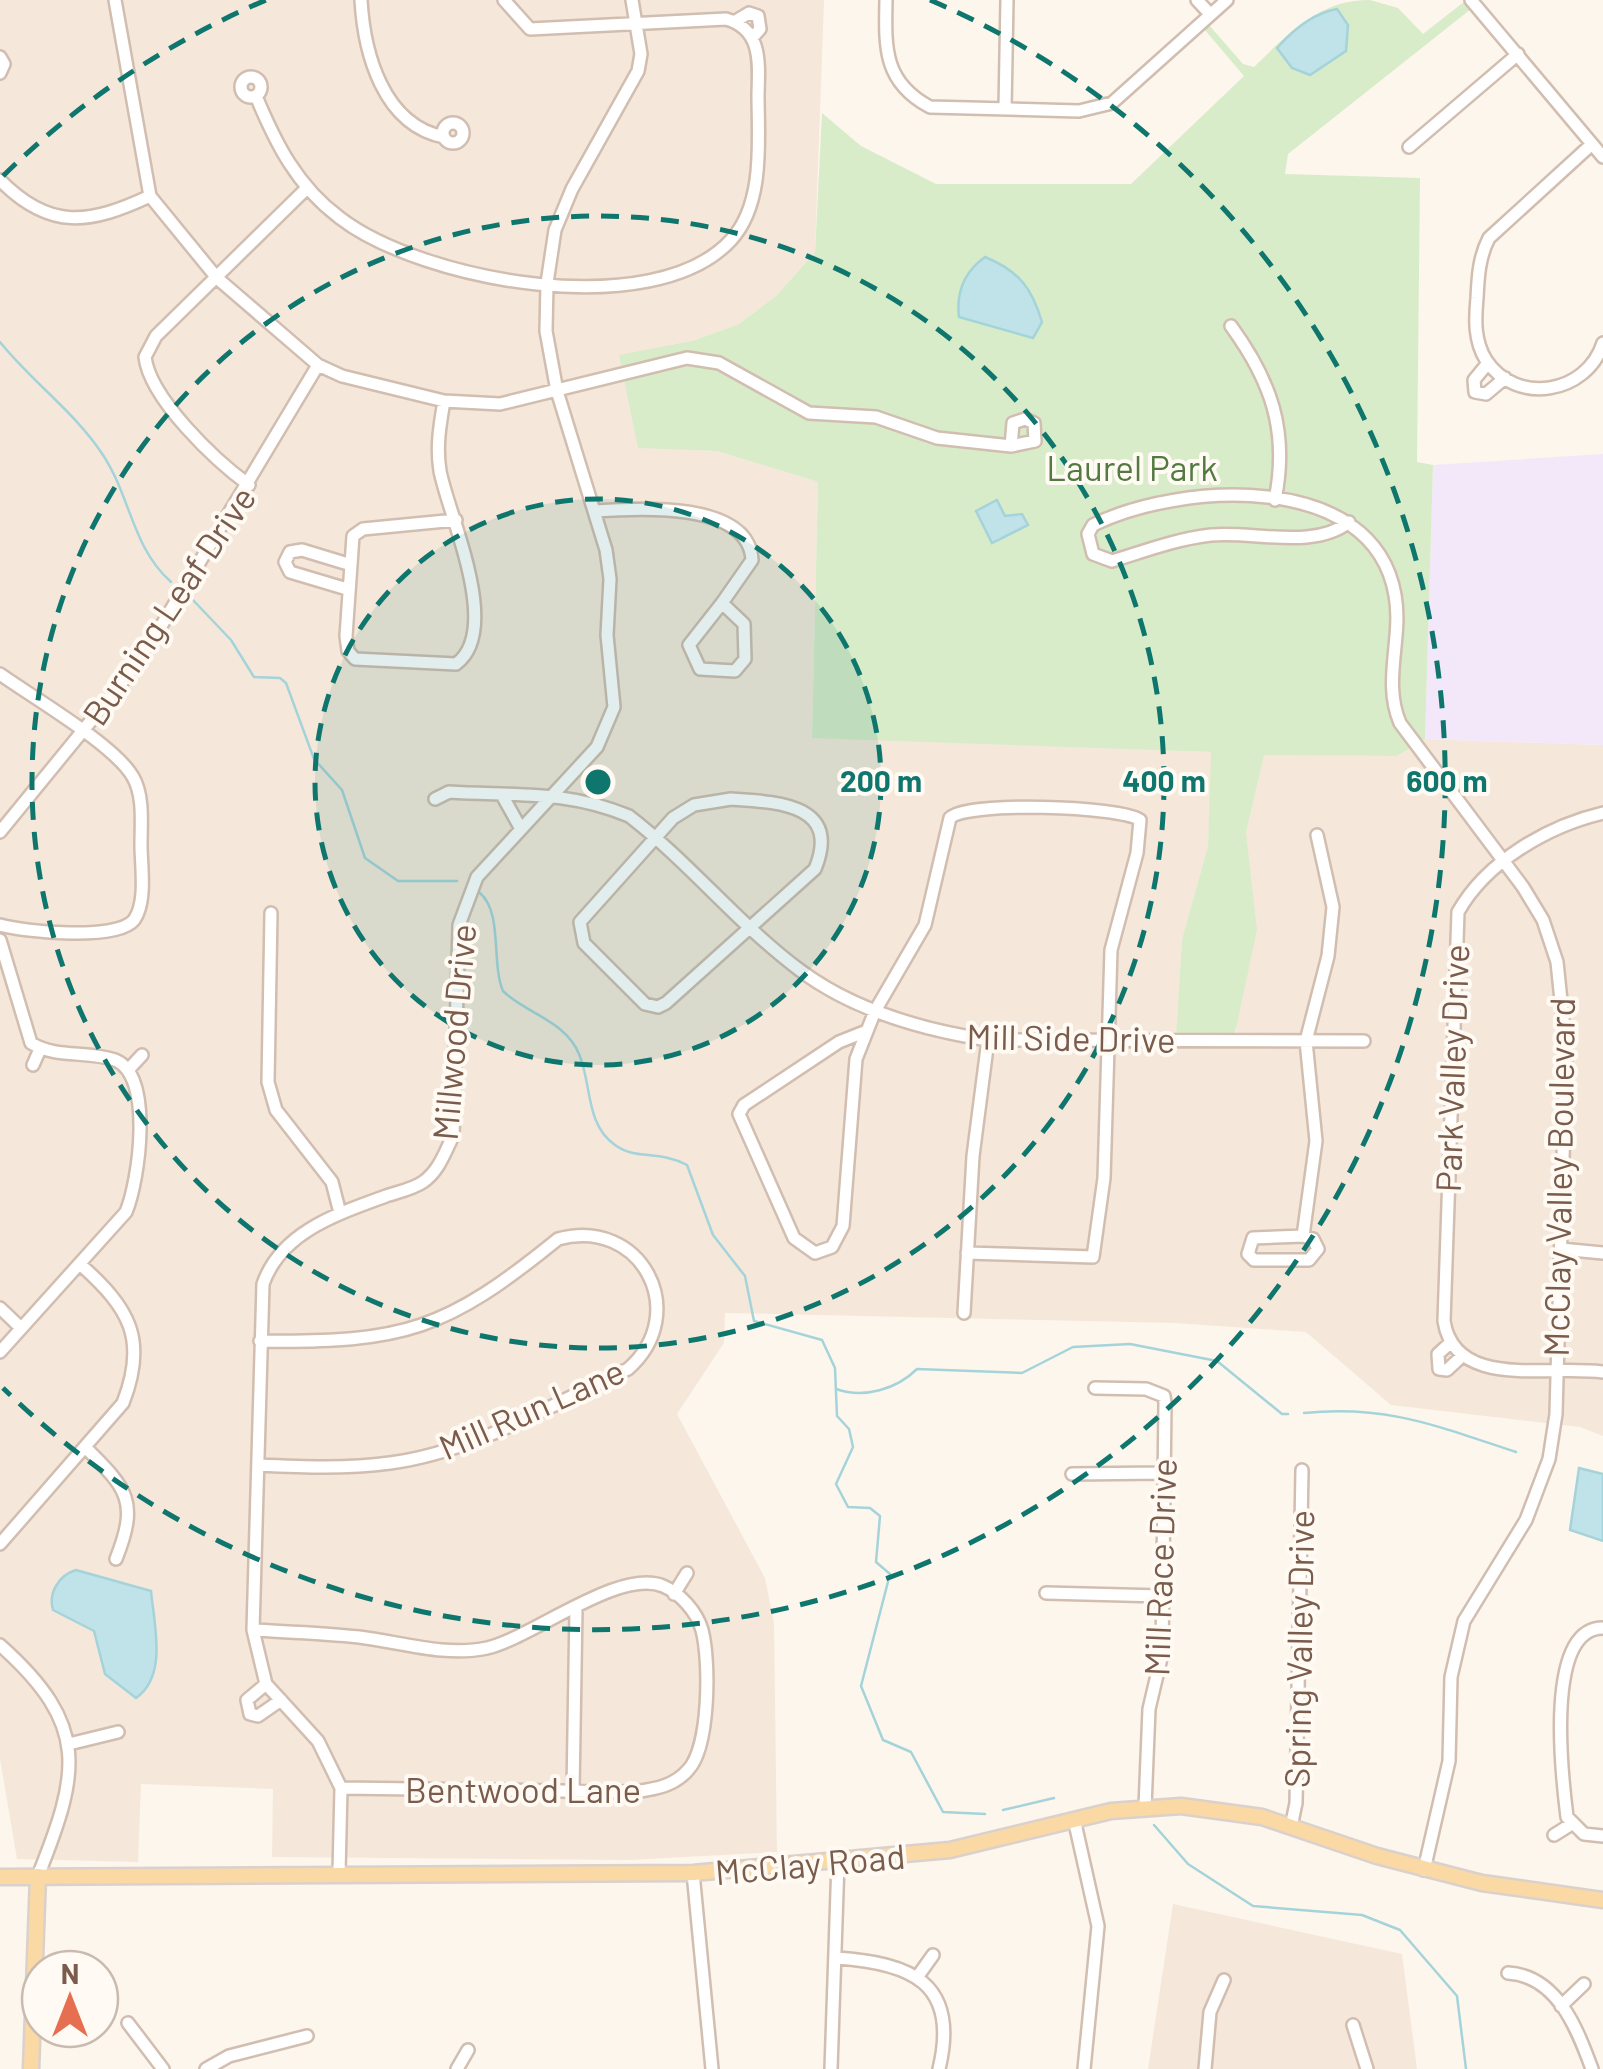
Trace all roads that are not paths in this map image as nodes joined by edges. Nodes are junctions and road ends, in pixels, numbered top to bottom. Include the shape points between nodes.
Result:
1 (115, 0) edge
2 (361, 0) edge
3 (504, 0) edge
4 (632, 0) edge
5 (886, 0) edge
6 (1007, 0) edge
7 (1197, 0) edge
8 (1227, 0) edge
9 (1471, 0) edge
10 (1210, 14) junction
11 (734, 22) junction
12 (637, 25) junction
13 (753, 37) junction
14 (1518, 54) junction
15 (0, 57) edge
16 (0, 72) edge
17 (256, 96) dead end
18 (1005, 109) junction
19 (444, 136) dead end
20 (1592, 144) junction
21 (1409, 147) dead end
22 (1603, 157) edge
23 (0, 180) edge
24 (306, 189) junction
25 (150, 196) junction
26 (216, 278) junction
27 (546, 283) junction
28 (1231, 326) dead end
29 (1603, 343) edge
30 (1601, 359) edge
31 (1488, 363) junction
32 (318, 365) junction
33 (1505, 378) junction
34 (557, 391) junction
35 (444, 400) junction
36 (1011, 446) dead end
37 (249, 485) junction
38 (1275, 500) junction
39 (596, 512) junction
40 (456, 520) junction
41 (1349, 522) junction
42 (348, 564) junction
43 (347, 590) junction
44 (722, 603) junction
45 (0, 674) edge
46 (83, 733) junction
47 (555, 794) junction
48 (502, 795) junction
49 (436, 799) dead end
50 (1603, 813) edge
51 (521, 830) junction
52 (0, 832) edge
53 (1317, 835) dead end
54 (654, 836) junction
55 (1504, 862) junction
56 (270, 913) dead end
57 (0, 925) edge
58 (750, 928) junction
59 (17, 930) junction
60 (2, 945) edge
61 (875, 1011) junction
62 (864, 1032) junction
63 (988, 1040) junction
64 (1109, 1041) junction
65 (1306, 1041) junction
66 (1364, 1041) dead end
67 (40, 1049) junction
68 (142, 1055) dead end
69 (32, 1065) dead end
70 (129, 1069) junction
71 (340, 1213) junction
72 (1304, 1236) junction
73 (1561, 1250) junction
74 (967, 1254) junction
75 (1603, 1254) edge
76 (81, 1265) junction
77 (0, 1308) edge
78 (964, 1313) dead end
79 (20, 1328) junction
80 (260, 1341) junction
81 (1448, 1344) junction
82 (0, 1352) edge
83 (1461, 1357) junction
84 (1556, 1368) junction
85 (1603, 1372) edge
86 (1095, 1388) dead end
87 (86, 1448) junction
88 (258, 1465) junction
89 (1302, 1470) dead end
90 (1162, 1473) junction
91 (1072, 1474) dead end
92 (0, 1544) edge
93 (116, 1558) dead end
94 (687, 1573) dead end
95 (1046, 1593) dead end
96 (674, 1594) junction
97 (1161, 1596) junction
98 (576, 1608) junction
99 (1596, 1628) edge
100 (253, 1630) junction
101 (0, 1645) edge
102 (266, 1684) junction
103 (281, 1700) junction
104 (118, 1732) dead end
105 (69, 1744) junction
106 (341, 1788) junction
107 (573, 1791) junction
108 (1145, 1807) junction
109 (1074, 1819) junction
110 (1568, 1821) junction
111 (1292, 1827) junction
112 (1554, 1835) dead end
113 (1603, 1836) edge
114 (838, 1862) junction
115 (1424, 1870) junction
116 (340, 1872) junction
117 (693, 1873) junction
118 (38, 1876) junction
119 (0, 1877) edge
120 (1603, 1900) edge
121 (933, 1954) dead end
122 (836, 1958) junction
123 (1508, 1973) dead end
124 (918, 1976) junction
125 (1224, 1980) dead end
126 (1584, 1984) dead end
127 (1561, 2006) junction
128 (128, 2023) dead end
129 (1353, 2026) dead end
130 (308, 2036) dead end
131 (468, 2050) dead end
132 (31, 2069) edge
133 (163, 2069) edge
134 (206, 2069) edge
135 (457, 2069) edge
136 (712, 2069) edge
137 (831, 2069) edge
138 (939, 2069) edge
139 (1084, 2069) edge
140 (1205, 2069) edge
141 (1367, 2069) edge
142 (1592, 2069) edge

1 - 25 street
2 - 19 street via 363,34 382,87 411,121
3 - 12 street via 530,29
4 - 12 street, Millwood Drive
5 - 18 street via 885,53 903,89 930,107
6 - 18 street
7 - 10 street
8 - 10 street
9 - 14 street
10 - 18 street via 1112,103 1079,112
11 - 12 street
11 - 13 street
11 - 13 street via 758,16
12 - 27 street, Millwood Drive via 641,54 633,85 572,189 555,230
13 - 27 street via 759,56 758,152 746,215 732,239 680,274 650,283
14 - 20 street
14 - 21 street
15 - 16 street
17 - 24 street via 278,148
20 - 22 street
20 - 31 street via 1496,230 1482,251 1475,320
23 - 25 street via 32,207 78,219
24 - 26 street
24 - 27 street via 376,243 448,269
25 - 26 street
26 - 32 street
26 - 37 street via 151,342 146,365 213,458
27 - 34 street, Millwood Drive
28 - 38 street via 1275,400 1281,426
29 - 30 street
30 - 33 street via 1564,385 1532,389
31 - 33 street
31 - 33 street via 1474,380 1475,392 1486,394
32 - 35 street
32 - 37 street, Burning Leaf Drive
34 - 35 street via 500,404
34 - 36 street via 687,358 714,361 809,413 876,417 937,438
34 - 39 street, Millwood Drive
35 - 40 street via 440,473
37 - 46 street, Burning Leaf Drive via 164,623
38 - 41 street via 1310,505
38 - 41 street via 1211,495 1156,503 1093,525 1090,544 1099,559 1112,562 1186,539 1326,536
39 - 44 street via 686,512 739,529 752,560
39 - 47 street, Millwood Drive via 610,578 614,707 597,748
40 - 42 street via 363,528 352,536
40 - 43 street via 472,579 471,644 456,664 355,659 346,643
41 - 55 street, McClay Valley Boulevard via 1379,555 1395,594 1391,695 1400,724
42 - 43 street
42 - 43 street via 302,550 290,552 285,562 290,572
44 - 44 street via 689,646 700,669 735,670 744,660 744,624
45 - 46 street
46 - 52 street, Burning Leaf Drive
46 - 59 street via 133,776 140,800 136,917 109,932
47 - 48 street, Mill Side Drive
47 - 51 street, Millwood Drive
47 - 54 street, Mill Side Drive via 629,816
48 - 49 street, Mill Side Drive via 449,792
48 - 51 street
50 - 55 street, Park Valley Drive via 1567,822
51 - 71 street, Millwood Drive via 477,877 459,925 452,1136 442,1160 421,1184
53 - 65 street via 1334,907
54 - 58 street, Mill Side Drive
54 - 58 street via 694,805 731,799 782,802 813,818 821,847 815,869
54 - 58 street via 580,922 584,942 645,1004 666,1003
55 - 73 street, McClay Valley Boulevard via 1543,920 1564,1005
55 - 81 street, Park Valley Drive via 1469,892 1456,926
56 - 71 street via 268,1082 276,1110 332,1182
57 - 59 street
58 - 61 street, Mill Side Drive via 804,973
59 - 60 street
60 - 67 street via 31,1043
61 - 62 street
61 - 63 street, Mill Side Drive via 931,1031
61 - 64 street via 924,925 956,811 1130,814 1142,827 1112,950
62 - 62 street via 839,1042 739,1114 794,1238 814,1252 832,1248 843,1226 856,1058
63 - 64 street, Mill Side Drive
63 - 74 street
64 - 65 street, Mill Side Drive
64 - 74 street via 1104,1178 1093,1256
65 - 66 street, Mill Side Drive
65 - 72 street via 1316,1141
67 - 69 street
67 - 70 street via 105,1058
68 - 70 street
70 - 76 street via 138,1085 136,1186 126,1212
71 - 80 street, Millwood Drive via 295,1238 270,1264
72 - 72 street via 1253,1238 1248,1254 1254,1260 1309,1260 1318,1249
73 - 75 street
73 - 84 street, McClay Valley Boulevard
74 - 78 street
76 - 79 street
76 - 87 street via 126,1312 134,1348 123,1403
77 - 79 street
79 - 82 street
80 - 88 street, Millwood Drive
80 - 88 street, Mill Run Lane via 371,1339 412,1330 476,1302 558,1238 572,1235 606,1237 628,1249 658,1303 656,1334 628,1369 487,1435 393,1463
81 - 83 street
81 - 83 street, Park Valley Drive via 1437,1367 1447,1370
83 - 84 street, Park Valley Drive via 1485,1367
84 - 85 street, Park Valley Drive
84 - 115 street, McClay Valley Boulevard via 1550,1459 1526,1520 1476,1595 1455,1651 1449,1761
86 - 90 street, Mill Race Drive via 1146,1388 1164,1396
87 - 92 street
87 - 93 street via 124,1486 129,1500
88 - 100 street, Millwood Drive
89 - 111 street, Spring Valley Drive
90 - 91 street
90 - 97 street, Mill Race Drive
94 - 96 street
95 - 97 street
96 - 98 street via 654,1584 630,1585
96 - 107 street, Bentwood Lane via 702,1629 701,1749 689,1770 665,1787
97 - 108 street, Mill Race Drive via 1161,1666 1149,1709
98 - 100 street via 500,1643 452,1650
98 - 107 street
99 - 110 street via 1575,1641 1561,1687
100 - 102 street, Millwood Drive
101 - 105 street via 48,1698
102 - 103 street, Millwood Drive
102 - 103 street, Millwood Drive via 247,1700 250,1714 258,1716
103 - 106 street, Millwood Drive via 318,1741
104 - 105 street
105 - 118 street via 68,1800
106 - 107 street, Bentwood Lane
106 - 116 street, Millwood Drive
108 - 109 main road, McClay Road
108 - 111 main road, McClay Road via 1210,1808
109 - 114 main road, McClay Road via 950,1850
109 - 139 street via 1098,1926
110 - 112 street
110 - 113 street via 1584,1834
111 - 115 main road, McClay Road
114 - 117 main road, McClay Road
114 - 122 street
115 - 120 main road, McClay Road
116 - 117 main road, McClay Road
116 - 118 main road, McClay Road
117 - 136 street
118 - 119 main road, McClay Road
118 - 132 main road
121 - 124 street
122 - 124 street via 896,1964
122 - 137 street
123 - 127 street via 1540,1980
124 - 138 street via 934,1992 940,2014
125 - 140 street via 1210,2012
126 - 127 street
127 - 142 street
128 - 133 street
129 - 141 street
130 - 134 street via 229,2056
131 - 135 street

